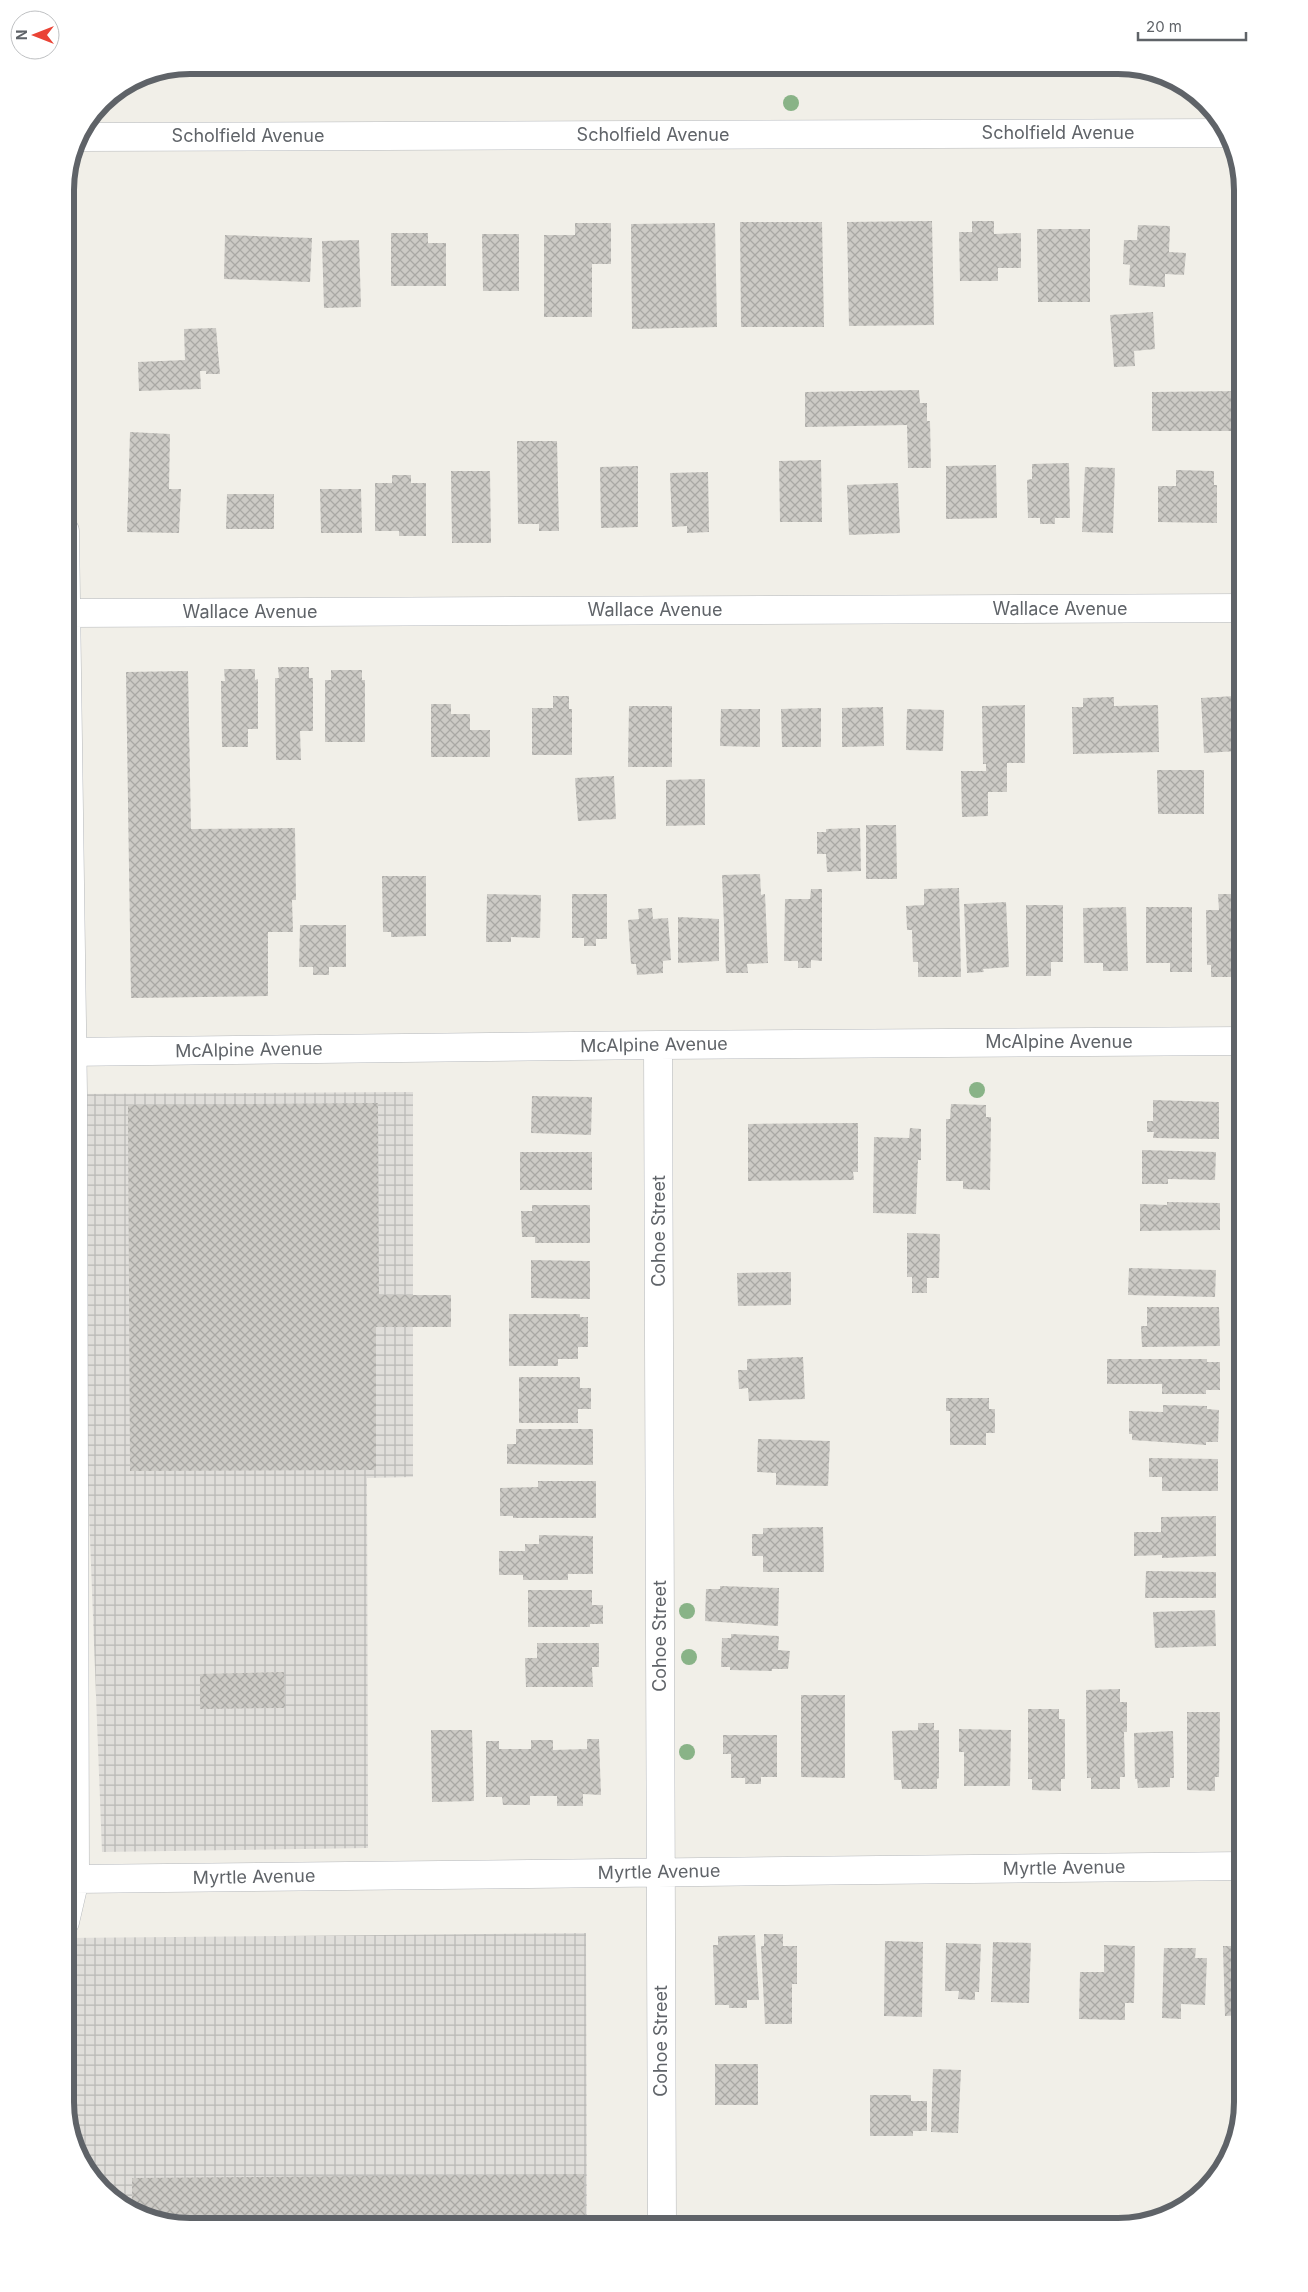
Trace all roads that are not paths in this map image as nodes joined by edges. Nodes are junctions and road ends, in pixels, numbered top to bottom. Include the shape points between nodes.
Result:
1 (1219, 133) edge
2 (87, 137) edge
3 (1234, 608) edge
4 (74, 613) edge
5 (1234, 1041) edge
6 (658, 1045) junction
7 (74, 1052) edge
8 (74, 1741) edge
9 (1234, 1866) edge
10 (661, 1872) junction
11 (75, 1879) junction
12 (74, 1883) edge
13 (662, 2218) edge

1 - 2 street, Scholfield Avenue
3 - 4 street, Wallace Avenue
5 - 6 street, McAlpine Avenue
6 - 7 street, McAlpine Avenue
6 - 10 street, Cohoe Street
8 - 11 street
9 - 10 street, Myrtle Avenue
10 - 11 street, Myrtle Avenue
10 - 13 street, Cohoe Street
11 - 12 street

